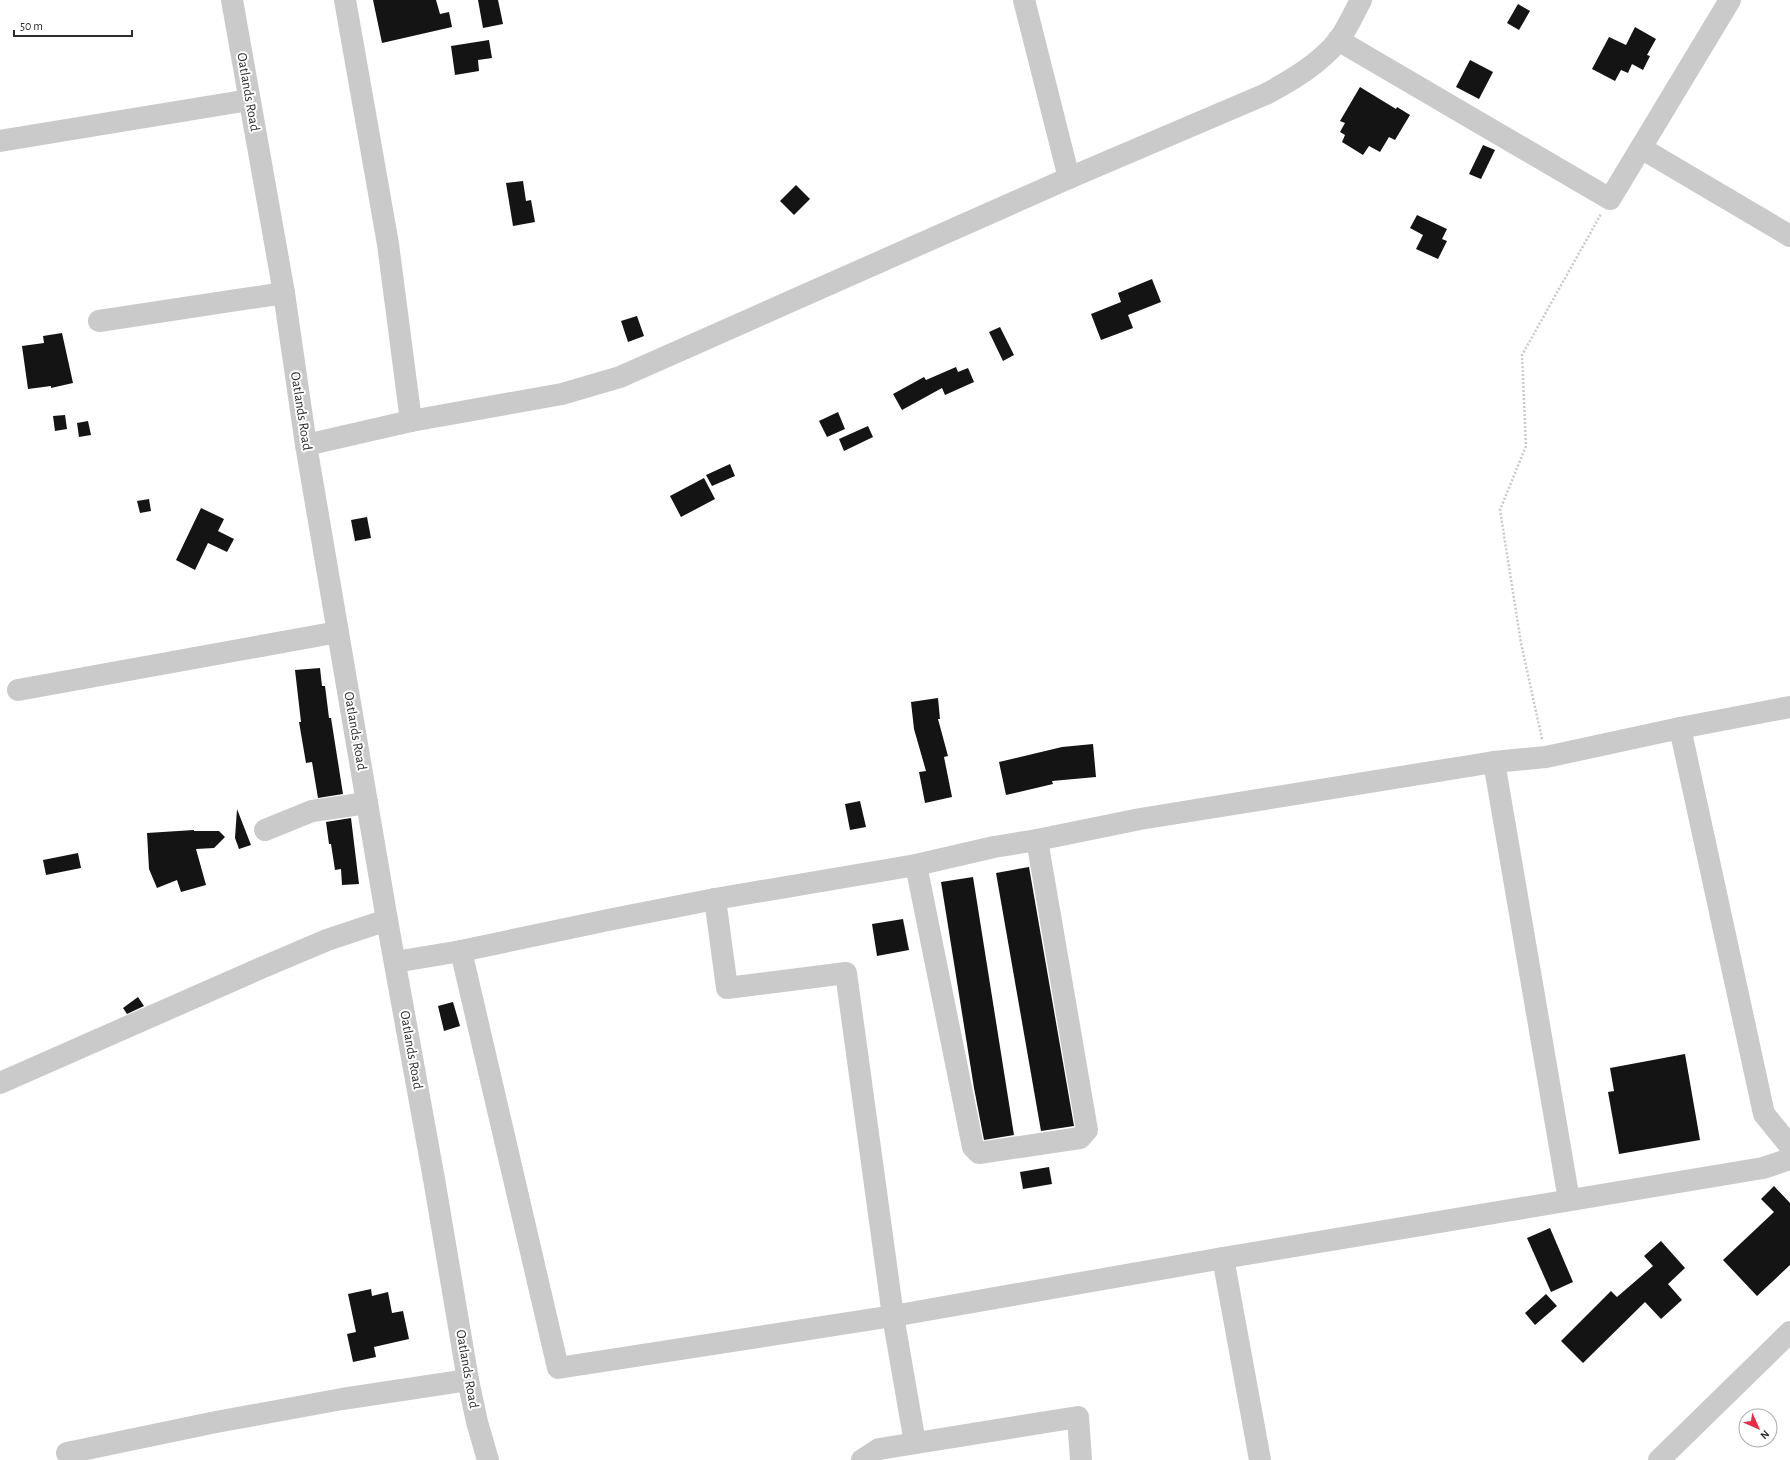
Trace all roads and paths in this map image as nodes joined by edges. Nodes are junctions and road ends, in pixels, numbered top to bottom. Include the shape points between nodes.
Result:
1 (232, 0) edge
2 (345, 0) edge
3 (1024, 0) edge
4 (1361, 0) edge
5 (1730, 0) edge
6 (1338, 40) junction
7 (249, 100) junction
8 (0, 140) edge
9 (1641, 148) junction
10 (1068, 178) junction
11 (1610, 199) junction
12 (1790, 236) edge
13 (284, 293) junction
14 (99, 321) dead end
15 (411, 421) junction
16 (306, 445) junction
17 (338, 632) junction
18 (18, 690) dead end
19 (1790, 707) edge
20 (1680, 728) junction
21 (1546, 757) junction
22 (1494, 762) junction
23 (367, 803) junction
24 (265, 830) dead end
25 (1037, 840) junction
26 (916, 865) junction
27 (715, 899) junction
28 (387, 920) junction
29 (461, 951) junction
30 (394, 962) junction
31 (0, 1083) edge
32 (1790, 1146) edge
33 (1790, 1159) edge
34 (1569, 1200) junction
35 (1223, 1258) junction
36 (892, 1316) junction
37 (1790, 1332) edge
38 (468, 1380) junction
39 (915, 1443) junction
40 (66, 1454) dead end
41 (488, 1460) edge
42 (862, 1460) edge
43 (1081, 1460) edge
44 (1260, 1460) edge
45 (1659, 1460) edge

1 - 7 street, Oatlands Road
2 - 15 street via 388,244
3 - 10 street
4 - 6 street
5 - 9 street
6 - 10 street via 1295,79 1272,91
6 - 11 street
7 - 8 street
7 - 13 street, Oatlands Road
9 - 11 street
9 - 12 street
10 - 15 street via 620,377 562,394
11 - 21 path via 1522,355 1526,446 1500,510 1521,643
13 - 14 street
13 - 16 street, Oatlands Road
15 - 16 street
16 - 17 street, Oatlands Road
17 - 18 street
17 - 23 street, Oatlands Road
19 - 20 street
20 - 21 street
20 - 32 street via 1764,1114
21 - 22 street
22 - 25 street via 1140,818
22 - 34 street
23 - 24 street via 312,811
23 - 28 street, Oatlands Road
25 - 26 street
25 - 26 street via 1087,1130 1080,1138 978,1153 973,1147
26 - 27 street
27 - 29 street
27 - 36 street via 727,988 846,973
28 - 30 street, Oatlands Road
28 - 31 street via 305,949
29 - 30 street
29 - 36 street via 558,1368
30 - 38 street, Oatlands Road
33 - 34 street via 1763,1168
34 - 35 street
35 - 36 street
35 - 44 street
36 - 39 street
37 - 45 street
38 - 40 street via 216,1422
38 - 41 street, Oatlands Road
39 - 42 street via 879,1449
39 - 43 street via 1078,1417

